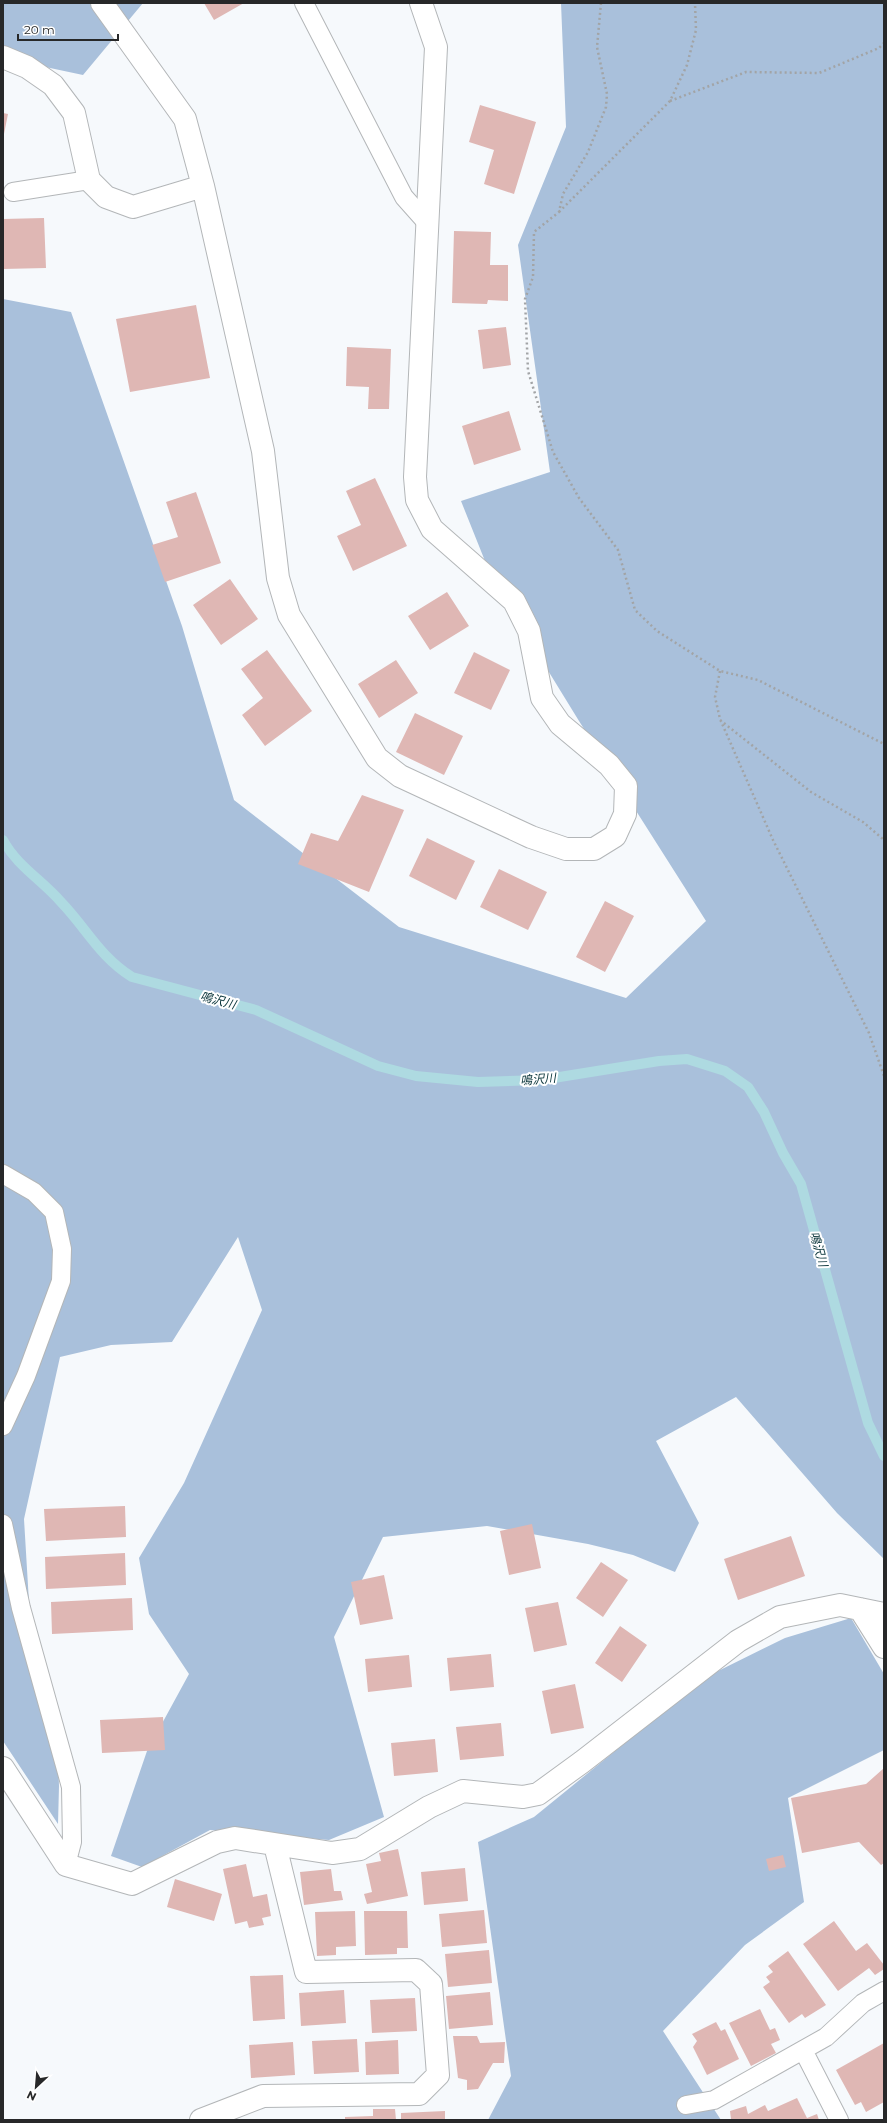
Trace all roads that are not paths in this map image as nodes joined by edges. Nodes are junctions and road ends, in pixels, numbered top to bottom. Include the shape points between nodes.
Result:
1 (102, 3) edge
2 (304, 3) edge
3 (421, 3) edge
4 (3, 57) edge
5 (89, 180) junction
6 (203, 186) junction
7 (13, 192) dead end
8 (428, 224) junction
9 (3, 1174) edge
10 (3, 1426) edge
11 (3, 1524) edge
12 (860, 1609) junction
13 (884, 1614) edge
14 (884, 1647) edge
15 (3, 1768) edge
16 (275, 1844) junction
17 (66, 1865) junction
18 (884, 1991) edge
19 (803, 2050) junction
20 (686, 2105) dead end
21 (201, 2120) edge
22 (839, 2120) edge

1 - 6 street via 185,119
2 - 8 lane via 404,197
3 - 8 street via 436,47
4 - 5 street via 27,67 53,84 74,113
5 - 6 street via 106,197 133,207
5 - 7 lane
6 - 8 street via 263,451 278,578 289,615 377,758 400,776 531,837 566,849 594,848 615,836 625,814 626,786 609,765 560,724 542,698 529,630 514,601 432,529 417,500 415,476
9 - 10 lane via 34,1192 54,1212 62,1249 61,1281 26,1376
11 - 17 lane via 21,1608 71,1786 72,1842
12 - 13 street
12 - 14 street
12 - 16 street via 840,1605 780,1617 745,1637 538,1794 523,1797 463,1791 429,1807 360,1849 332,1853
15 - 17 street
16 - 17 street via 236,1838 217,1842 132,1884
16 - 21 street via 306,1972 416,1970 431,1984 438,2075 419,2094 263,2096
18 - 19 lane via 863,2003 826,2037
19 - 20 lane via 714,2100
19 - 22 lane

